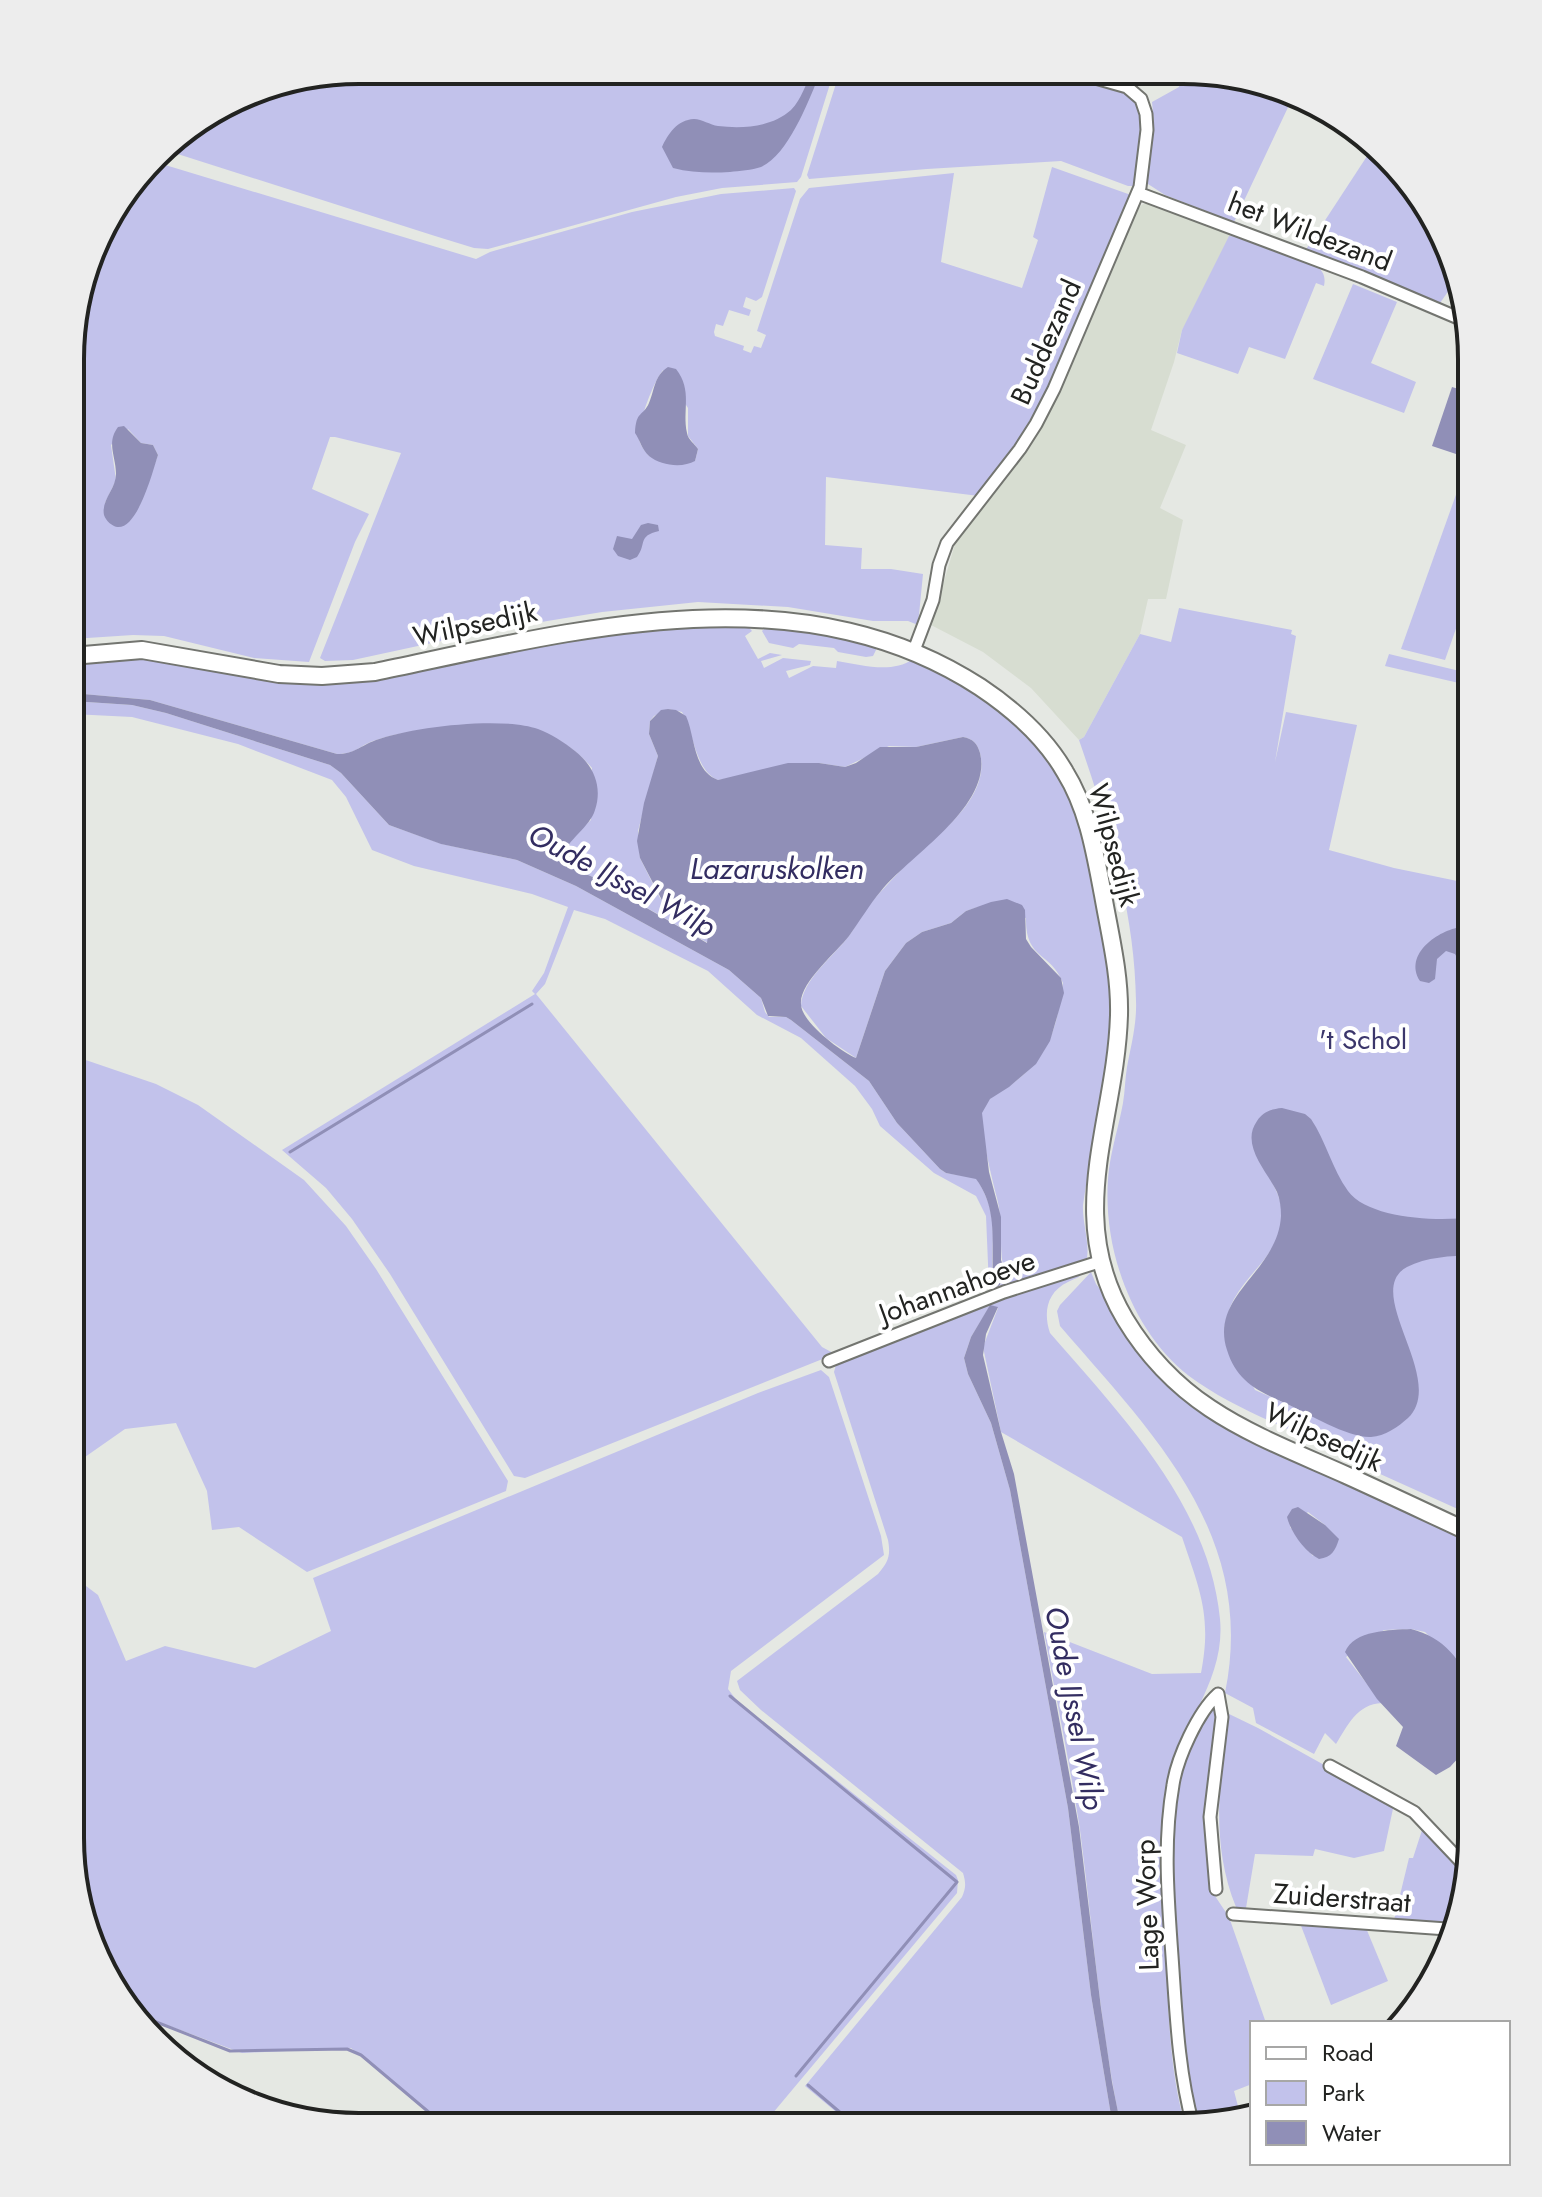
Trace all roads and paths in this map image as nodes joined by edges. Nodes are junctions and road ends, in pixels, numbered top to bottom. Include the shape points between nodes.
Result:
1 (1117, 84) edge
2 (1138, 193) junction
3 (1455, 317) edge
4 (913, 653) junction
5 (84, 655) edge
6 (1102, 1261) junction
7 (829, 1361) dead end
8 (1457, 1527) edge
9 (1330, 1766) dead end
10 (1457, 1857) edge
11 (1216, 1889) dead end
12 (1233, 1914) dead end
13 (1442, 1929) edge
14 (1191, 2113) edge

1 - 2 street, Buddezand via 1144,103 1147,130
2 - 3 street, het Wildezand
2 - 4 street, Buddezand via 1036,424 947,543
4 - 5 main road, Wilpsedijk via 811,624 701,618 578,630 341,675 279,674 142,650
4 - 6 main road, Wilpsedijk via 1002,701 1048,746 1083,809 1113,943 1119,1005 1118,1041 1094,1179
6 - 7 street, Johannahoeve via 1004,1292
6 - 8 main road, Wilpsedijk via 1114,1300 1146,1350 1168,1377 1205,1407
9 - 10 street via 1414,1812
11 - 14 street, Lage Worp via 1210,1817 1222,1717 1218,1694 1200,1717 1175,1775 1168,1833 1179,2054
12 - 13 street, Zuiderstraat

